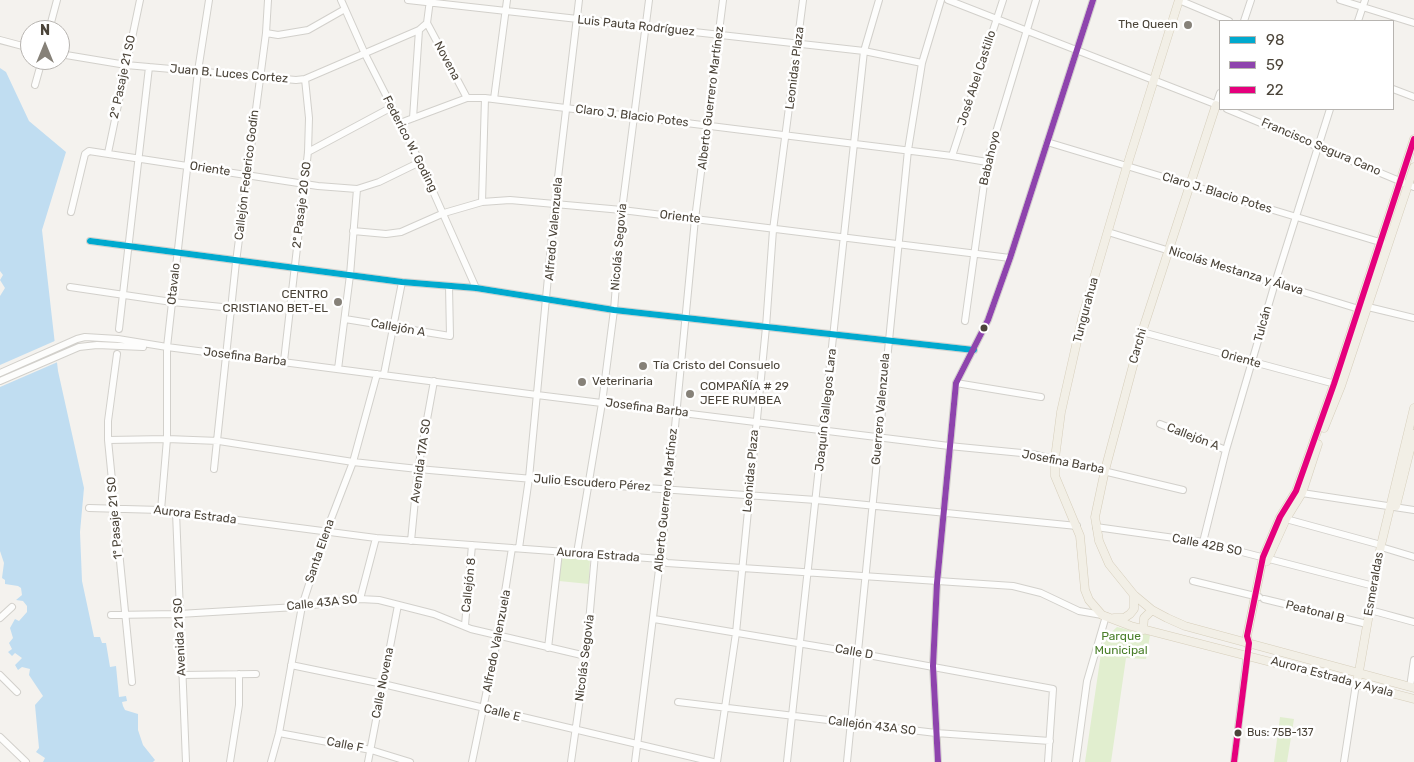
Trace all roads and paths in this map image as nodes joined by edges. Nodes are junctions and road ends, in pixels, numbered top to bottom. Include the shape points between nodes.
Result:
1 (57, 0) edge
2 (140, 0) edge
3 (209, 0) edge
4 (268, 0) edge
5 (341, 0) edge
6 (408, 0) edge
7 (507, 0) edge
8 (579, 0) edge
9 (649, 0) edge
10 (723, 0) edge
11 (803, 0) edge
12 (879, 0) edge
13 (941, 0) edge
14 (948, 0) edge
15 (1003, 0) edge
16 (1036, 0) edge
17 (1093, 0) edge
18 (1179, 0) edge
19 (1251, 0) edge
20 (1340, 0) edge
21 (430, 1) edge
22 (1364, 4) edge
23 (345, 9) junction
24 (506, 11) junction
25 (576, 19) junction
26 (997, 19) junction
27 (52, 20) edge
28 (1227, 20) edge
29 (1244, 20) edge
30 (1358, 20) edge
31 (427, 23) junction
32 (1414, 23) edge
33 (646, 27) junction
34 (420, 30) junction
35 (1026, 30) junction
36 (266, 33) junction
37 (719, 35) junction
38 (0, 40) edge
39 (798, 44) junction
40 (20, 45) edge
41 (1076, 49) junction
42 (864, 51) junction
43 (364, 54) junction
44 (70, 56) edge
45 (922, 63) junction
46 (126, 65) junction
47 (150, 67) junction
48 (39, 70) edge
49 (198, 71) junction
50 (260, 78) junction
51 (1154, 78) junction
52 (305, 79) junction
53 (35, 85) dead end
54 (1394, 89) edge
55 (467, 98) junction
56 (485, 98) junction
57 (1414, 98) edge
58 (494, 99) junction
59 (1218, 105) edge
60 (392, 107) junction
61 (567, 108) junction
62 (1229, 110) edge
63 (1330, 110) edge
64 (634, 117) junction
65 (413, 118) junction
66 (400, 123) junction
67 (708, 125) junction
68 (786, 136) junction
69 (1414, 139) edge
70 (1047, 142) junction
71 (855, 144) junction
72 (1319, 146) junction
73 (908, 150) junction
74 (308, 152) junction
75 (108, 153) junction
76 (952, 156) junction
77 (138, 158) junction
78 (420, 162) junction
79 (986, 162) junction
80 (188, 166) junction
81 (1127, 166) junction
82 (1414, 167) edge
83 (247, 175) junction
84 (304, 184) junction
85 (1408, 184) edge
86 (1190, 185) junction
87 (357, 189) junction
88 (482, 202) junction
89 (555, 203) junction
90 (622, 210) junction
91 (71, 212) dead end
92 (444, 213) junction
93 (1297, 217) junction
94 (695, 219) junction
95 (773, 230) junction
96 (353, 231) junction
97 (1108, 232) junction
98 (845, 237) junction
99 (90, 241) dead end
100 (897, 243) junction
101 (1384, 243) junction
102 (129, 246) junction
103 (1167, 250) junction
104 (177, 252) junction
105 (974, 253) junction
106 (1010, 258) junction
107 (236, 262) junction
108 (294, 267) junction
109 (350, 275) junction
110 (402, 282) junction
111 (1275, 283) junction
112 (70, 286) dead end
113 (449, 286) junction
114 (476, 288) junction
115 (123, 295) junction
116 (547, 300) junction
117 (172, 302) junction
118 (1362, 307) junction
119 (232, 308) junction
120 (614, 310) junction
121 (686, 318) junction
122 (1414, 318) edge
123 (345, 319) junction
124 (964, 321) dead end
125 (393, 327) junction
126 (766, 328) junction
127 (119, 329) dead end
128 (1142, 332) junction
129 (834, 334) junction
130 (888, 341) junction
131 (167, 347) junction
132 (974, 350) junction
133 (117, 354) dead end
134 (227, 354) junction
135 (284, 362) junction
136 (1253, 362) junction
137 (338, 368) junction
138 (0, 373) edge
139 (381, 374) junction
140 (0, 381) edge
141 (434, 381) junction
142 (956, 383) junction
143 (1338, 385) junction
144 (536, 395) junction
145 (1042, 397) dead end
146 (602, 403) junction
147 (1414, 408) edge
148 (675, 412) junction
149 (756, 422) junction
150 (1160, 424) dead end
151 (824, 430) junction
152 (1414, 434) edge
153 (878, 437) junction
154 (167, 439) junction
155 (108, 440) junction
156 (219, 440) junction
157 (949, 446) junction
158 (1226, 450) junction
159 (1054, 458) junction
160 (353, 462) junction
161 (214, 469) dead end
162 (418, 469) junction
163 (1105, 470) junction
164 (529, 478) junction
165 (590, 484) junction
166 (669, 489) junction
167 (1183, 490) dead end
168 (1302, 493) junction
169 (749, 495) junction
170 (816, 500) junction
171 (873, 505) junction
172 (1393, 505) junction
173 (89, 508) dead end
174 (114, 509) junction
175 (161, 510) junction
176 (1414, 510) edge
177 (944, 511) junction
178 (176, 512) junction
179 (1286, 519) junction
180 (1077, 526) junction
181 (1096, 528) junction
182 (326, 532) junction
183 (376, 538) junction
184 (411, 541) junction
185 (1203, 542) junction
186 (472, 545) junction
187 (1381, 546) junction
188 (516, 548) junction
189 (560, 552) junction
190 (577, 553) junction
191 (595, 554) junction
192 (1414, 557) edge
193 (1265, 558) junction
194 (661, 559) junction
195 (742, 569) junction
196 (808, 573) junction
197 (866, 577) junction
198 (1193, 581) dead end
199 (937, 582) junction
200 (1374, 586) junction
201 (1134, 595) junction
202 (1259, 597) junction
203 (360, 599) junction
204 (398, 605) junction
205 (302, 606) junction
206 (12, 607) dead end
207 (1152, 610) junction
208 (1370, 610) junction
209 (179, 614) junction
210 (111, 615) dead end
211 (124, 616) junction
212 (1106, 616) junction
213 (0, 618) edge
214 (654, 619) junction
215 (1414, 622) edge
216 (1367, 624) junction
217 (464, 625) junction
218 (1143, 630) junction
219 (736, 633) junction
220 (498, 636) junction
221 (1249, 643) junction
222 (800, 644) junction
223 (548, 648) junction
224 (857, 653) junction
225 (1247, 655) junction
226 (586, 656) junction
227 (1414, 660) edge
228 (291, 665) junction
229 (933, 666) junction
230 (1358, 673) junction
231 (239, 674) junction
232 (256, 674) dead end
233 (0, 675) edge
234 (182, 675) junction
235 (132, 682) dead end
236 (384, 684) junction
237 (1356, 684) junction
238 (1412, 687) edge
239 (17, 692) dead end
240 (1414, 699) edge
241 (678, 702) dead end
242 (484, 709) junction
243 (725, 709) junction
244 (792, 716) junction
245 (850, 724) junction
246 (576, 731) junction
247 (279, 733) junction
248 (936, 733) junction
249 (0, 737) edge
250 (1050, 741) junction
251 (638, 743) junction
252 (371, 750) junction
253 (26, 762) edge
254 (186, 762) edge
255 (230, 762) edge
256 (271, 762) edge
257 (368, 762) edge
258 (410, 762) edge
259 (472, 762) edge
260 (571, 762) edge
261 (635, 762) edge
262 (715, 762) edge
263 (787, 762) edge
264 (847, 762) edge
265 (938, 762) edge
266 (1048, 762) edge
267 (1076, 762) edge
268 (1234, 762) edge
269 (1344, 762) edge

1 - 27 street
2 - 46 street, 2° Pasaje 21 SO
3 - 49 street, Otavalo
4 - 36 street, Callejón Federico Godín
5 - 23 street, Federico W. Goding
6 - 21 street, Luis Pauta Rodríguez
7 - 24 street
8 - 25 street, Alfredo Valenzuela
9 - 33 street, Nicolás Segovia
10 - 37 street, Alberto Guerrero Martínez
11 - 39 street, Leonidas Plaza
12 - 42 street, Joaquín Gallegos Lara
13 - 45 street, Guerrero Valenzuela
14 - 26 street
15 - 26 street, José Abel Castillo
16 - 35 street, Babahoyo
17 - 41 street
18 - 28 street
18 - 51 main road, Tungurahua
19 - 29 street
20 - 22 street
21 - 24 street, Luis Pauta Rodríguez
21 - 31 street
22 - 30 street
22 - 32 street
23 - 36 street via 308,30 278,35
23 - 43 street, Federico W. Goding
24 - 25 street, Luis Pauta Rodríguez
24 - 58 street
25 - 33 street, Luis Pauta Rodríguez
25 - 61 street, Alfredo Valenzuela
26 - 35 street
26 - 76 street, José Abel Castillo
31 - 34 street
31 - 55 street, Novena
33 - 37 street, Luis Pauta Rodríguez
33 - 64 street, Nicolás Segovia
34 - 43 street, Juan B. Luces Cortez
34 - 65 street
35 - 41 street
35 - 79 street, Babahoyo
36 - 50 street, Callejón Federico Godín
37 - 39 street, Luis Pauta Rodríguez
37 - 67 street, Alberto Guerrero Martínez
38 - 40 street
39 - 42 street, Luis Pauta Rodríguez
39 - 68 street, Leonidas Plaza
41 - 51 street
41 - 70 street
42 - 45 street, Luis Pauta Rodríguez
42 - 71 street, Joaquín Gallegos Lara
43 - 52 street, Juan B. Luces Cortez
43 - 60 street, Federico W. Goding
44 - 46 street, Juan B. Luces Cortez
45 - 73 street, Guerrero Valenzuela
46 - 47 street, Juan B. Luces Cortez
46 - 75 street, 2° Pasaje 21 SO
47 - 49 street, Juan B. Luces Cortez
47 - 77 street
48 - 53 street
49 - 50 street, Juan B. Luces Cortez
49 - 80 street, Otavalo
50 - 52 street, Juan B. Luces Cortez
50 - 83 street, Callejón Federico Godín
51 - 59 street
51 - 81 main road, Tungurahua
52 - 74 street, 2º Pasaje 20 SO
54 - 57 street
55 - 56 street, Claro J. Blacio Potes
55 - 65 street, Claro J. Blacio Potes
56 - 58 street, Claro J. Blacio Potes
56 - 88 street
58 - 61 street, Claro J. Blacio Potes
59 - 86 main road, Carchi
60 - 66 street, Federico W. Goding
60 - 74 street
61 - 64 street, Claro J. Blacio Potes
61 - 89 street, Alfredo Valenzuela
62 - 72 street, Francisco Segura Cano
63 - 72 street, Tulcán
64 - 67 street, Claro J. Blacio Potes
64 - 90 street, Nicolás Segovia
65 - 66 street, Claro J. Blacio Potes
66 - 78 street, Federico W. Goding
67 - 68 street, Claro J. Blacio Potes
67 - 94 street, Alberto Guerrero Martínez
68 - 71 street, Claro J. Blacio Potes
68 - 95 street, Leonidas Plaza
69 - 85 main road
70 - 81 street, Claro J. Blacio Potes
70 - 106 street
71 - 73 street, Claro J. Blacio Potes
71 - 98 street, Joaquín Gallegos Lara
72 - 85 street, Francisco Segura Cano
72 - 93 street, Tulcán
73 - 76 street, Claro J. Blacio Potes
73 - 100 street, Guerrero Valenzuela
74 - 84 street, 2º Pasaje 20 SO
75 - 77 street, Oriente
75 - 91 street, Oriente via 89,151 85,154
76 - 79 street, Claro J. Blacio Potes
77 - 80 street, Oriente
77 - 102 street
78 - 87 street, Oriente
78 - 92 street, Federico W. Goding
79 - 105 street, Babahoyo
80 - 83 street, Oriente
80 - 104 street, Otavalo
81 - 86 street, Claro J. Blacio Potes
81 - 97 main road, Tungurahua
82 - 85 main road
83 - 84 street, Oriente
83 - 107 street, Callejón Federico Godín
84 - 87 street, Oriente
84 - 108 street, 2º Pasaje 20 SO
85 - 101 main road
86 - 93 street, Claro J. Blacio Potes
86 - 103 main road, Carchi
87 - 96 street
88 - 89 street, Oriente
88 - 92 street, Oriente
89 - 90 street, Oriente
89 - 116 street, Alfredo Valenzuela
90 - 94 street, Oriente
90 - 120 street, Nicolás Segovia
92 - 96 street, Oriente via 401,232
92 - 114 street, Federico W. Goding
93 - 101 street, Claro J. Blacio Potes
93 - 111 street, Tulcán
94 - 95 street, Oriente
94 - 121 street, Alberto Guerrero Martínez
95 - 98 street, Oriente
95 - 126 street, Leonidas Plaza
96 - 109 street
97 - 103 street, Nicolás Mestanza y Álava
97 - 159 main road, Tungurahua via 1082,319
98 - 100 street, Oriente
98 - 129 street, Joaquín Gallegos Lara
99 - 102 street
100 - 105 street, Oriente
100 - 130 street, Guerrero Valenzuela
101 - 118 main road
102 - 104 street
102 - 115 street
103 - 111 street, Nicolás Mestanza y Álava
103 - 128 main road, Carchi
104 - 107 street
104 - 117 street, Otavalo
105 - 106 street, Oriente
105 - 124 street, Babahoyo
106 - 132 street
107 - 108 street
107 - 119 street, Callejón Federico Godín
108 - 109 street
108 - 135 street, 2º Pasaje 20 SO
109 - 110 street
109 - 123 street
110 - 113 street
110 - 125 street, Santa Elena
111 - 118 street, Nicolás Mestanza y Álava
111 - 136 street, Tulcán
112 - 115 street
113 - 114 street
113 - 125 street, Callejón A via 450,336
114 - 116 street
115 - 117 street
115 - 127 street
116 - 120 street
116 - 144 street, Alfredo Valenzuela
117 - 119 street
117 - 131 street, Otavalo
118 - 122 street, Nicolás Mestanza y Álava
118 - 143 main road
119 - 134 street, Callejón Federico Godín
120 - 121 street
120 - 146 street, Nicolás Segovia
121 - 126 street
121 - 148 street, Alberto Guerrero Martínez
123 - 125 street, Callejón A
123 - 137 street
125 - 139 street, Santa Elena
126 - 129 street
126 - 149 street, Leonidas Plaza
128 - 136 street, Oriente
128 - 163 main road, Carchi
129 - 130 street
129 - 151 street, Joaquín Gallegos Lara
130 - 132 street
130 - 153 street, Guerrero Valenzuela
131 - 134 street, Josefina Barba
131 - 138 street, Josefina Barba via 85,337
131 - 140 street, Josefina Barba via 97,344 80,347
131 - 154 street, Otavalo
132 - 142 street
133 - 155 street, 1º Pasaje 21 SO
134 - 135 street, Josefina Barba
134 - 156 street, Callejón Federico Godín
135 - 137 street, Josefina Barba
136 - 143 street, Oriente
136 - 158 street, Tulcán
137 - 139 street, Josefina Barba
139 - 141 street, Josefina Barba
139 - 160 street, Santa Elena
141 - 144 street, Josefina Barba
141 - 162 street, Avenida 17A SO
142 - 145 street
142 - 157 street
143 - 168 main road
143 - 193 main road via 1296,491 1280,517
144 - 146 street, Josefina Barba
144 - 164 street, Alfredo Valenzuela
146 - 148 street, Josefina Barba
146 - 165 street, Nicolás Segovia
147 - 172 main road, Esmeraldas
148 - 149 street, Josefina Barba
148 - 166 street, Alberto Guerrero Martínez
149 - 151 street, Josefina Barba
149 - 169 street, Leonidas Plaza
150 - 158 street, Callejón A
151 - 153 street, Josefina Barba
151 - 170 street, Joaquín Gallegos Lara
152 - 172 main road, Esmeraldas
153 - 157 street, Josefina Barba
153 - 171 street, Guerrero Valenzuela
154 - 155 street, Julio Escudero Pérez
154 - 156 street, Julio Escudero Pérez
154 - 175 street, Otavalo
155 - 174 street, 1º Pasaje 21 SO
156 - 160 street, Julio Escudero Pérez
156 - 161 street, Callejón Federico Godín
157 - 159 street, Josefina Barba
157 - 177 street
158 - 185 street, Tulcán
159 - 163 street, Josefina Barba
159 - 180 main road, Tungurahua via 1056,476
160 - 162 street, Julio Escudero Pérez
160 - 182 street, Santa Elena
162 - 164 street, Julio Escudero Pérez
162 - 184 street, Avenida 17A SO
163 - 167 street, Josefina Barba
163 - 181 main road, Carchi via 1095,517
164 - 165 street, Julio Escudero Pérez
164 - 188 street, Alfredo Valenzuela
165 - 166 street, Julio Escudero Pérez
165 - 190 street, Nicolás Segovia
166 - 169 street, Julio Escudero Pérez
166 - 194 street, Alberto Guerrero Martínez
168 - 172 street
168 - 179 main road
169 - 170 street, Julio Escudero Pérez
169 - 195 street, Leonidas Plaza
170 - 171 street, Julio Escudero Pérez
170 - 196 street, Joaquín Gallegos Lara
171 - 177 street, Julio Escudero Pérez
171 - 197 street, Guerrero Valenzuela
172 - 176 street
172 - 187 main road, Esmeraldas
173 - 174 street, Aurora Estrada
174 - 175 street, Aurora Estrada
174 - 211 street, 1º Pasaje 21 SO
175 - 178 street, Aurora Estrada
177 - 180 street, Julio Escudero Pérez
177 - 199 street
178 - 182 street, Aurora Estrada
178 - 209 street, Avenida 21 SO
179 - 187 street
179 - 193 main road
180 - 212 main road, Tungurahua via 1088,600
181 - 185 street, Calle 42B SO
181 - 201 main road, Carchi via 1109,564
182 - 183 street, Aurora Estrada
182 - 205 street, Santa Elena
183 - 184 street, Aurora Estrada
183 - 203 street
184 - 186 street, Aurora Estrada
185 - 193 street, Calle 42B SO
186 - 188 street, Aurora Estrada
186 - 217 street, Callejón 8
187 - 192 street
187 - 200 main road, Esmeraldas
188 - 189 street, Aurora Estrada
188 - 220 street, Alfredo Valenzuela
189 - 190 street, Aurora Estrada
189 - 223 street
190 - 191 street, Aurora Estrada
191 - 194 street, Aurora Estrada
191 - 226 street, Nicolás Segovia
193 - 200 street, Calle 42B SO
193 - 202 main road
194 - 195 street, Aurora Estrada via 667,563
194 - 214 street, Alberto Guerrero Martínez
195 - 196 street, Aurora Estrada
195 - 219 street, Leonidas Plaza
196 - 197 street, Aurora Estrada
196 - 222 street, Joaquín Gallegos Lara
197 - 199 street, Aurora Estrada
197 - 224 street, Guerrero Valenzuela
198 - 202 street, Peatonal B
199 - 212 street, Aurora Estrada via 1027,588 1064,606
199 - 229 street
200 - 208 main road, Esmeraldas
201 - 207 main road, Aurora Estrada y Ayala
201 - 212 main road via 1130,614 1124,618
202 - 216 street, Peatonal B
202 - 221 main road
203 - 204 street, Calle 43A SO
203 - 205 street, Calle 43A SO
204 - 217 street, Calle 43A SO
204 - 236 street, Calle Novena
205 - 209 street, Calle 43A SO
205 - 228 street, Santa Elena
206 - 213 street
207 - 218 main road via 1144,618
207 - 221 main road, Aurora Estrada y Ayala via 1185,626
208 - 215 street
208 - 216 main road, Esmeraldas
209 - 211 street, Calle 43A SO
209 - 234 street, Avenida 21 SO
210 - 211 street, Calle 43A SO
211 - 235 street, 1º Pasaje 21 SO
212 - 218 main road, Aurora Estrada y Ayala
212 - 267 street via 1086,680
214 - 219 street, Calle D
214 - 251 street, Alberto Guerrero Martínez
216 - 230 main road, Esmeraldas
217 - 220 street, Calle 43A SO
218 - 225 main road, Aurora Estrada y Ayala
219 - 222 street, Calle D
219 - 243 street, Leonidas Plaza
220 - 223 street, Calle 43A SO
220 - 242 street, Alfredo Valenzuela
221 - 225 main road
221 - 230 main road, Aurora Estrada y Ayala
222 - 224 street, Calle D
222 - 244 street, Joaquín Gallegos Lara
223 - 226 street, Calle 43A SO
224 - 229 street, Calle D
224 - 245 street, Guerrero Valenzuela
225 - 237 main road, Aurora Estrada y Ayala
225 - 268 street
226 - 246 street, Nicolás Segovia
227 - 238 street
228 - 236 street, Calle E
228 - 247 street, Santa Elena
229 - 248 street
229 - 250 street, Calle D via 1053,689
230 - 237 main road, Esmeraldas
230 - 238 main road, Aurora Estrada y Ayala
231 - 232 street
231 - 234 street
231 - 255 street via 239,706
233 - 239 street
234 - 254 street, Avenida 21 SO
236 - 242 street, Calle E
236 - 252 street, Calle Novena
237 - 240 main road, Aurora Estrada y Ayala
237 - 269 street, Esmeraldas
241 - 243 street, Callejón 43A SO
242 - 246 street, Calle E
242 - 259 street, Alfredo Valenzuela
243 - 244 street, Callejón 43A SO
243 - 262 street, Leonidas Plaza
244 - 245 street, Callejón 43A SO
244 - 263 street, Joaquín Gallegos Lara
245 - 248 street, Callejón 43A SO
245 - 264 street, Guerrero Valenzuela
246 - 251 street, Calle E
246 - 260 street, Nicolás Segovia
247 - 252 street, Calle F
247 - 256 street, Santa Elena
248 - 250 street, Callejón 43A SO
248 - 265 street
249 - 253 street
250 - 266 street
251 - 261 street, Alberto Guerrero Martínez
251 - 262 street, Calle E
252 - 257 street, Calle Novena
252 - 258 street, Calle F

